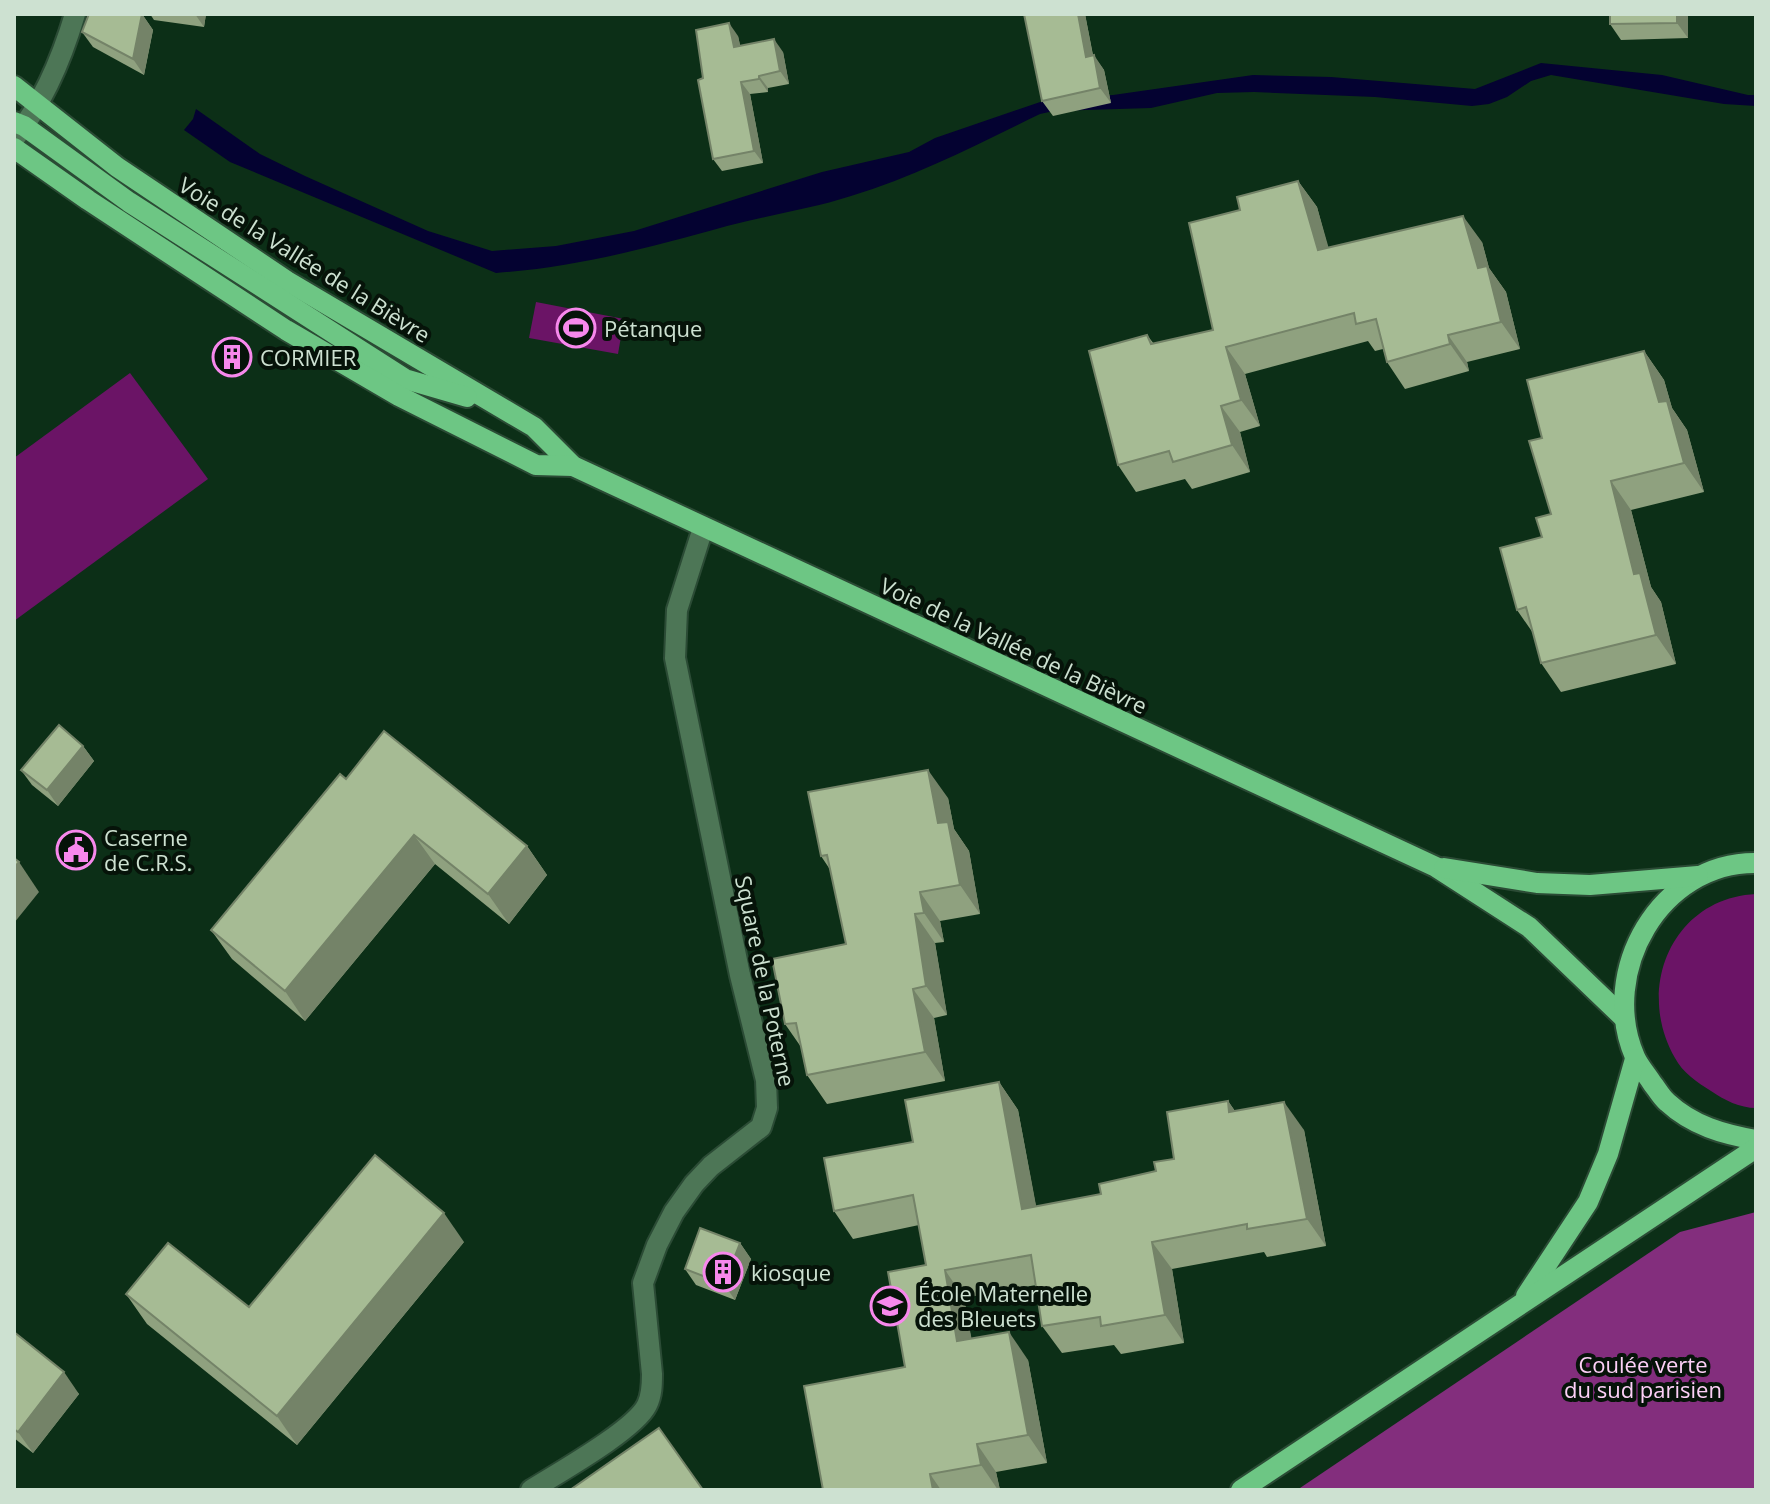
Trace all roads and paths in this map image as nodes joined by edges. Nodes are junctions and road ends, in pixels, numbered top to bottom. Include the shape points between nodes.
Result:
1 (75, 14) edge
2 (14, 86) edge
3 (14, 98) edge
4 (36, 106) junction
5 (17, 129) edge
6 (14, 148) edge
7 (502, 408) junction
8 (573, 466) junction
9 (703, 528) junction
10 (1756, 863) edge
11 (1436, 867) junction
12 (1698, 876) junction
13 (1624, 1018) junction
14 (1635, 1059) junction
15 (1756, 1140) edge
16 (1756, 1148) edge
17 (1522, 1304) junction
18 (531, 1490) edge
19 (1241, 1490) edge

1 - 4 street
2 - 4 main road, Voie de la Vallée de la Bièvre
3 - 4 main road
4 - 5 street
4 - 7 main road, Voie de la Vallée de la Bièvre via 287,281
5 - 7 main road via 405,379
6 - 8 main road, Voie de la Vallée de la Bièvre via 286,330 386,389 536,465
7 - 8 main road, Voie de la Vallée de la Bièvre via 534,427
8 - 9 main road, Voie de la Vallée de la Bièvre
9 - 11 main road, Voie de la Vallée de la Bièvre
9 - 18 street, Square de la Poterne via 677,610 675,658 766,1080 767,1108 761,1127 694,1184 657,1245 643,1283 652,1374 647,1405 625,1428
10 - 12 main road via 1737,863
11 - 12 main road, Voie de la Vallée de la Bièvre via 1537,883 1590,885
11 - 13 main road, Voie de la Vallée de la Bièvre via 1529,927
12 - 13 main road via 1664,901 1639,936 1625,976
13 - 14 main road
14 - 15 main road via 1666,1102 1712,1131
14 - 17 main road via 1608,1154 1588,1202
16 - 17 main road
17 - 19 main road

